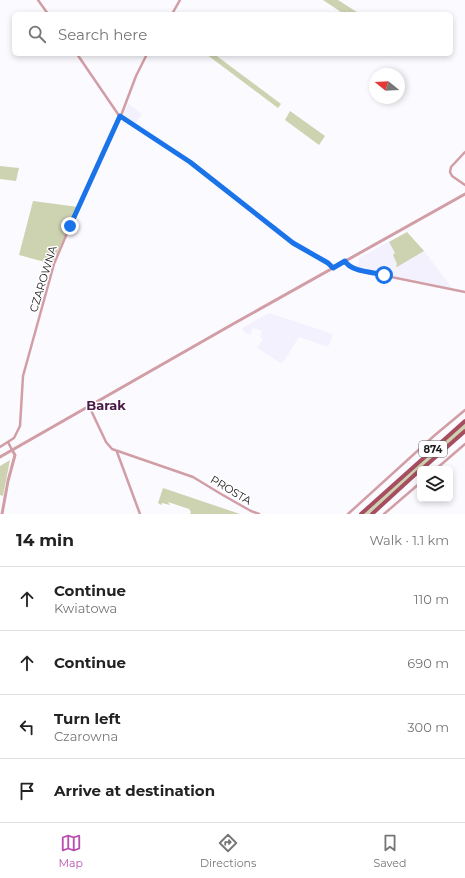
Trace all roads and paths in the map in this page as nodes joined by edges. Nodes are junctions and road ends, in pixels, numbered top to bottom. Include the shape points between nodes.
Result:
1 (38, 0) edge
2 (180, 0) edge
3 (47, 12) edge
4 (173, 12) edge
5 (78, 56) edge
6 (146, 56) edge
7 (120, 116) junction
8 (465, 152) edge
9 (465, 185) edge
10 (465, 194) edge
11 (345, 261) junction
12 (333, 268) junction
13 (465, 292) edge
14 (89, 406) junction
15 (465, 410) edge
16 (465, 421) edge
17 (465, 431) edge
18 (8, 442) junction
19 (465, 444) edge
20 (0, 447) edge
21 (12, 450) junction
22 (117, 452) junction
23 (0, 457) edge
24 (426, 466) edge
25 (439, 466) edge
26 (417, 474) edge
27 (417, 486) edge
28 (2, 514) edge
29 (140, 514) edge
30 (259, 514) edge
31 (348, 514) edge
32 (361, 514) edge
33 (372, 514) edge
34 (384, 514) edge

1 - 3 street
2 - 4 street
5 - 7 street
6 - 7 street, CZAROWNA
7 - 12 street via 190,162 293,243
7 - 18 street, CZAROWNA via 54,264 23,376 18,432
8 - 9 street via 450,172
10 - 11 street
11 - 12 street
11 - 13 street via 348,266 362,271
12 - 14 street
14 - 21 street
14 - 22 street via 106,442
15 - 31 street
16 - 32 main road, 874
17 - 24 main road, 874
18 - 20 street
18 - 21 street
19 - 25 street
21 - 23 street
21 - 28 street via 15,455
22 - 29 street
22 - 30 street, PROSTA via 196,478
26 - 33 main road, 874
27 - 34 street

